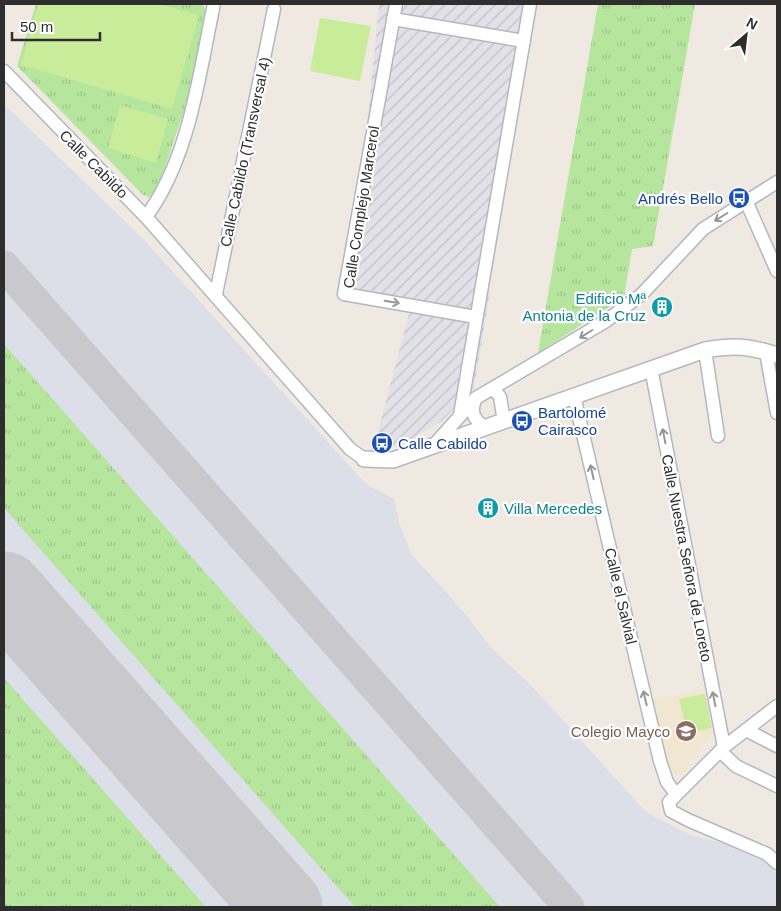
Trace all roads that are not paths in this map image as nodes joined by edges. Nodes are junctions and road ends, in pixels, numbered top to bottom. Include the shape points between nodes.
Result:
1 (214, 4) edge
2 (396, 4) edge
3 (530, 4) edge
4 (274, 9) dead end
5 (393, 19) junction
6 (524, 41) junction
7 (4, 71) edge
8 (777, 182) edge
9 (746, 201) junction
10 (146, 217) junction
11 (777, 271) edge
12 (216, 294) junction
13 (476, 317) junction
14 (705, 350) junction
15 (772, 354) edge
16 (651, 368) junction
17 (465, 387) junction
18 (494, 389) junction
19 (574, 396) junction
20 (476, 398) junction
21 (777, 413) edge
22 (460, 416) junction
23 (504, 421) junction
24 (484, 428) junction
25 (718, 436) dead end
26 (431, 447) junction
27 (364, 459) joint
28 (777, 706) edge
29 (746, 730) junction
30 (777, 746) edge
31 (722, 749) junction
32 (777, 786) edge
33 (672, 798) junction
34 (777, 862) edge

1 - 10 street via 187,124 168,178
2 - 5 street, Calle Complejo Marcerol
3 - 6 street
4 - 12 street, Calle Cabildo (Transversal 4)
5 - 6 street
5 -> 13 street, Calle Complejo Marcerol via 344,294
6 - 13 street
7 - 10 street, Calle Cabildo
8 - 9 street
9 - 11 street
9 -> 18 street via 703,229 642,294 606,321
10 - 12 street, Calle Cabildo
12 - 27 street, Calle Cabildo via 350,449
13 - 17 street
14 - 15 street via 752,347
14 - 16 street
14 - 25 street
15 - 21 street
16 - 19 street
31 -> 16 street, Calle Nuestra Señora de Loreto
17 - 20 street
17 - 22 street
18 - 20 street
18 - 23 street via 500,398
19 - 23 street
33 -> 19 street, Calle el Salvial via 660,761
20 - 22 street
20 - 24 street via 473,415
22 - 26 street
23 - 24 street
24 - 26 street
26 - 27 street via 393,460
28 - 29 street
29 - 30 street
29 - 31 street
31 - 32 street via 736,766
31 - 33 street
33 - 34 street, Calle el Salvial via 671,810 767,854

